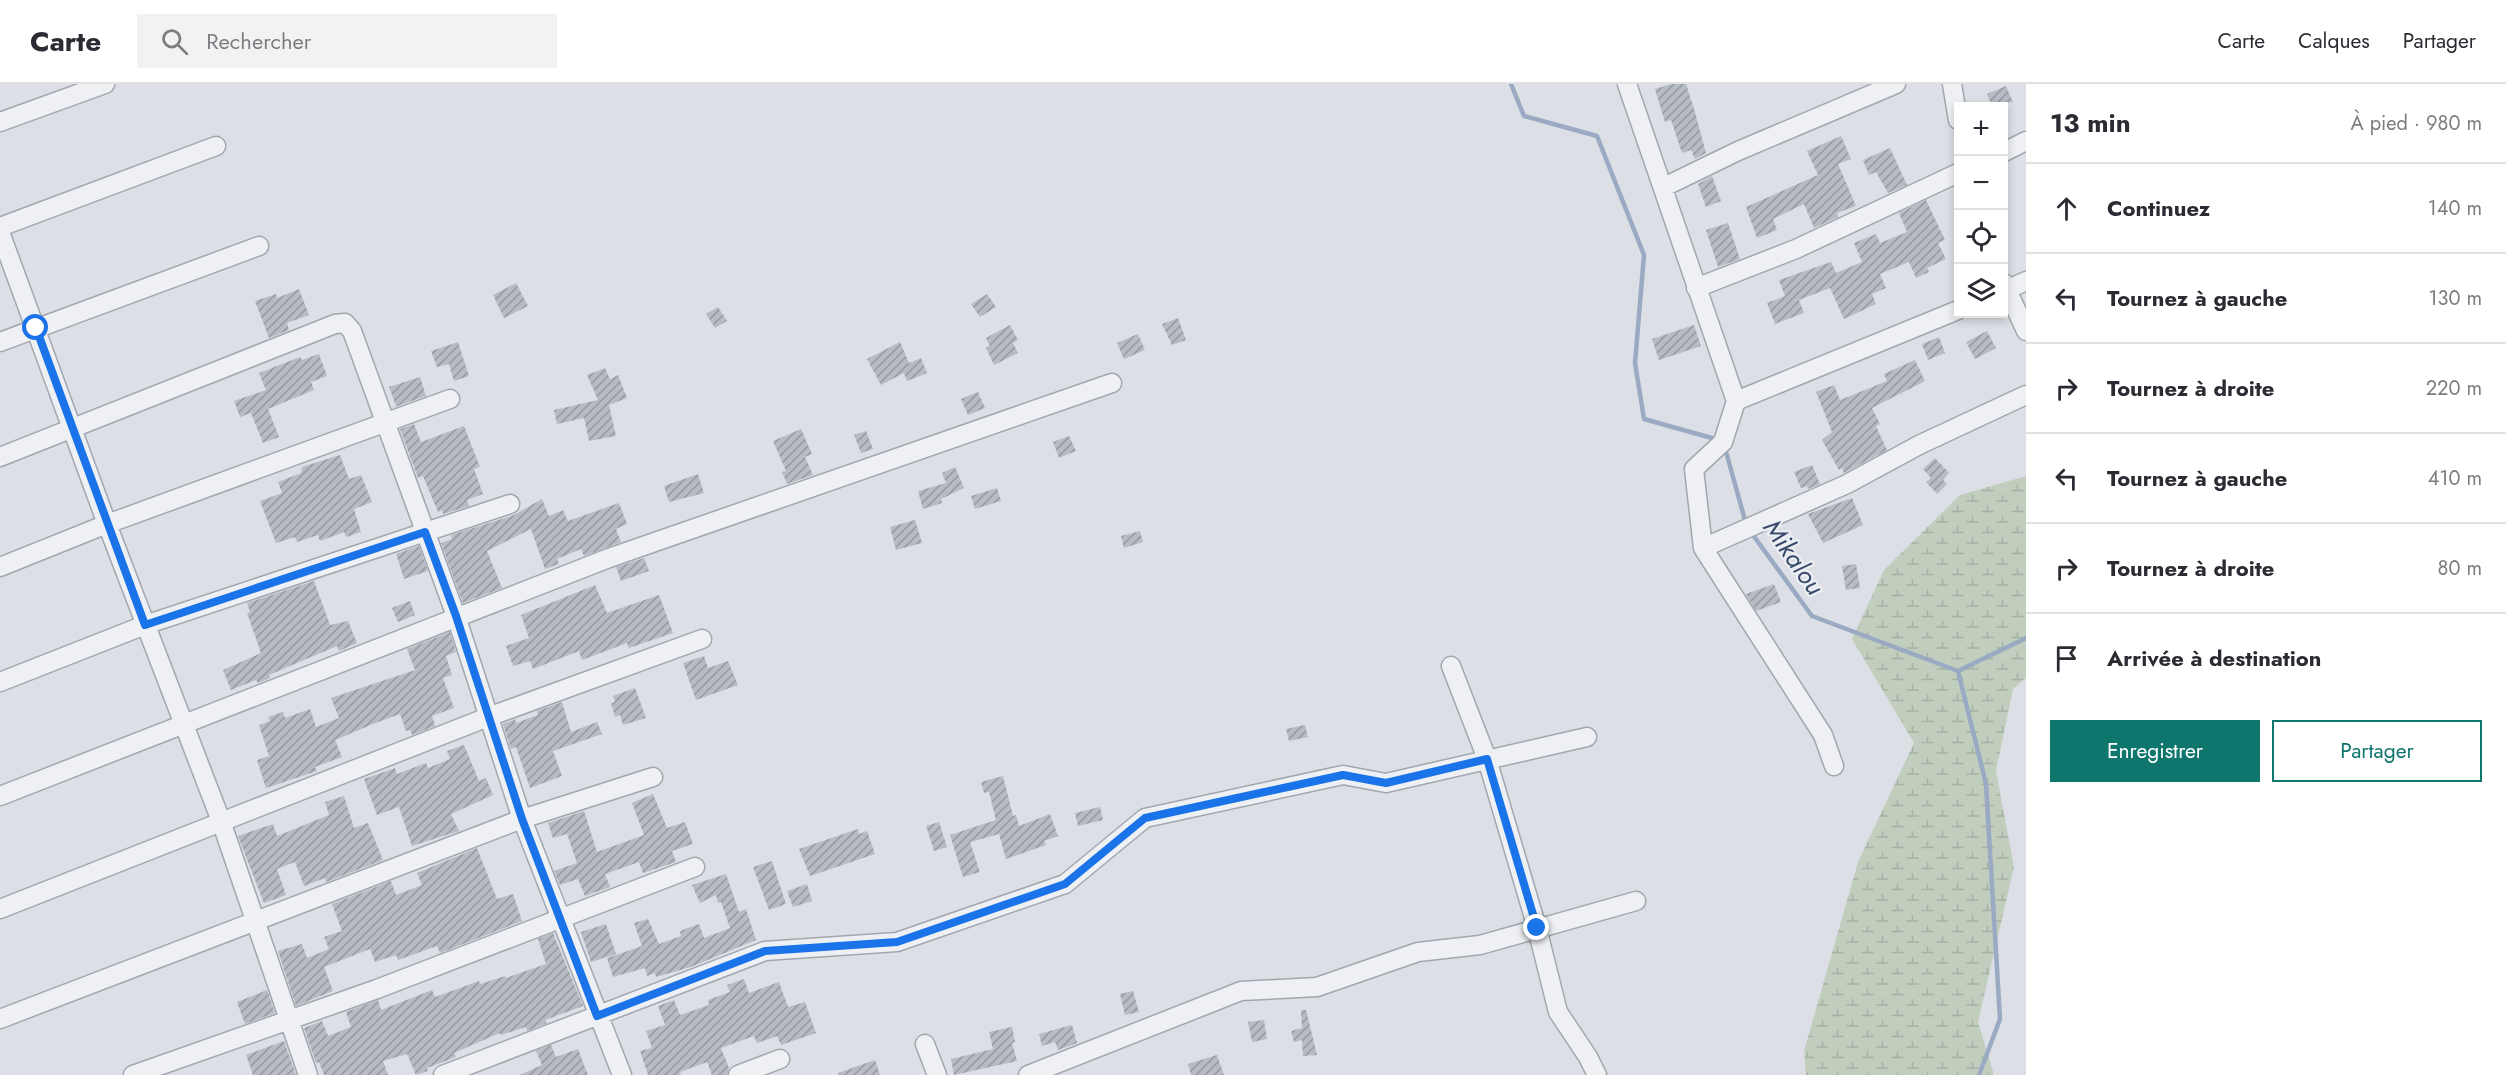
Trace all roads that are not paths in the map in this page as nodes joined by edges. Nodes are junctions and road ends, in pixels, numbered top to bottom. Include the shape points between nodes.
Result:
1 (105, 84) edge
2 (1896, 84) edge
3 (1952, 84) edge
4 (1634, 86) edge
5 (1956, 102) edge
6 (0, 122) edge
7 (2026, 141) edge
8 (216, 146) dead end
9 (2008, 150) edge
10 (1954, 175) edge
11 (1664, 187) junction
12 (0, 227) edge
13 (0, 232) edge
14 (259, 246) dead end
15 (2026, 281) edge
16 (2008, 287) edge
17 (1696, 288) junction
18 (2008, 296) edge
19 (1954, 312) edge
20 (36, 328) junction
21 (2026, 332) edge
22 (0, 342) edge
23 (1112, 383) dead end
24 (2026, 395) edge
25 (450, 399) dead end
26 (1736, 401) junction
27 (384, 424) junction
28 (74, 428) junction
29 (0, 457) edge
30 (510, 504) dead end
31 (107, 524) junction
32 (425, 532) junction
33 (1703, 548) junction
34 (0, 567) edge
35 (456, 616) junction
36 (145, 625) junction
37 (702, 639) dead end
38 (1451, 666) dead end
39 (0, 682) edge
40 (488, 717) junction
41 (186, 725) junction
42 (1587, 737) dead end
43 (1487, 759) junction
44 (1834, 766) dead end
45 (652, 777) dead end
46 (0, 796) edge
47 (522, 819) junction
48 (221, 821) junction
49 (695, 867) dead end
50 (1636, 901) dead end
51 (0, 909) edge
52 (561, 916) junction
53 (254, 921) junction
54 (1537, 928) junction
55 (597, 1016) junction
56 (0, 1019) edge
57 (287, 1021) junction
58 (925, 1044) dead end
59 (780, 1059) dead end
60 (133, 1075) edge
61 (308, 1075) edge
62 (443, 1075) edge
63 (622, 1075) edge
64 (738, 1075) edge
65 (937, 1075) edge
66 (1028, 1075) edge
67 (1597, 1075) edge

1 - 6 street
2 - 11 street
3 - 5 street
4 - 11 street
7 - 9 street
8 - 12 street
10 - 17 street via 1796,249
11 - 17 street
13 - 20 street
14 - 20 street
15 - 16 street
17 - 26 street
18 - 21 street
19 - 26 street
20 - 22 street
20 - 28 street
23 - 35 street via 609,558
24 - 33 street via 1847,484
25 - 27 street
26 - 33 street via 1723,442 1694,469
27 - 28 street via 352,331 345,323
27 - 31 street
27 - 32 street
28 - 29 street
28 - 31 street
30 - 32 street
31 - 34 street
31 - 36 street
32 - 35 street
32 - 36 street
33 - 44 street via 1823,735
35 - 40 street
35 - 41 street
36 - 39 street
36 - 41 street
37 - 40 street
38 - 43 street
40 - 47 street
40 - 48 street
41 - 46 street
41 - 48 street
42 - 43 street
43 - 54 street
43 - 55 street via 1386,783 1343,775 1145,818 1065,884 897,942 765,951
45 - 47 street
47 - 52 street
47 - 53 street
48 - 51 street
48 - 53 street
49 - 52 street
50 - 54 street
52 - 55 street
52 - 57 street
53 - 56 street
53 - 57 street
54 - 66 street via 1480,945 1418,952 1317,987 1241,991
54 - 67 street via 1558,1012
55 - 62 street
55 - 63 street
57 - 60 street
57 - 61 street
58 - 65 street
59 - 64 street

